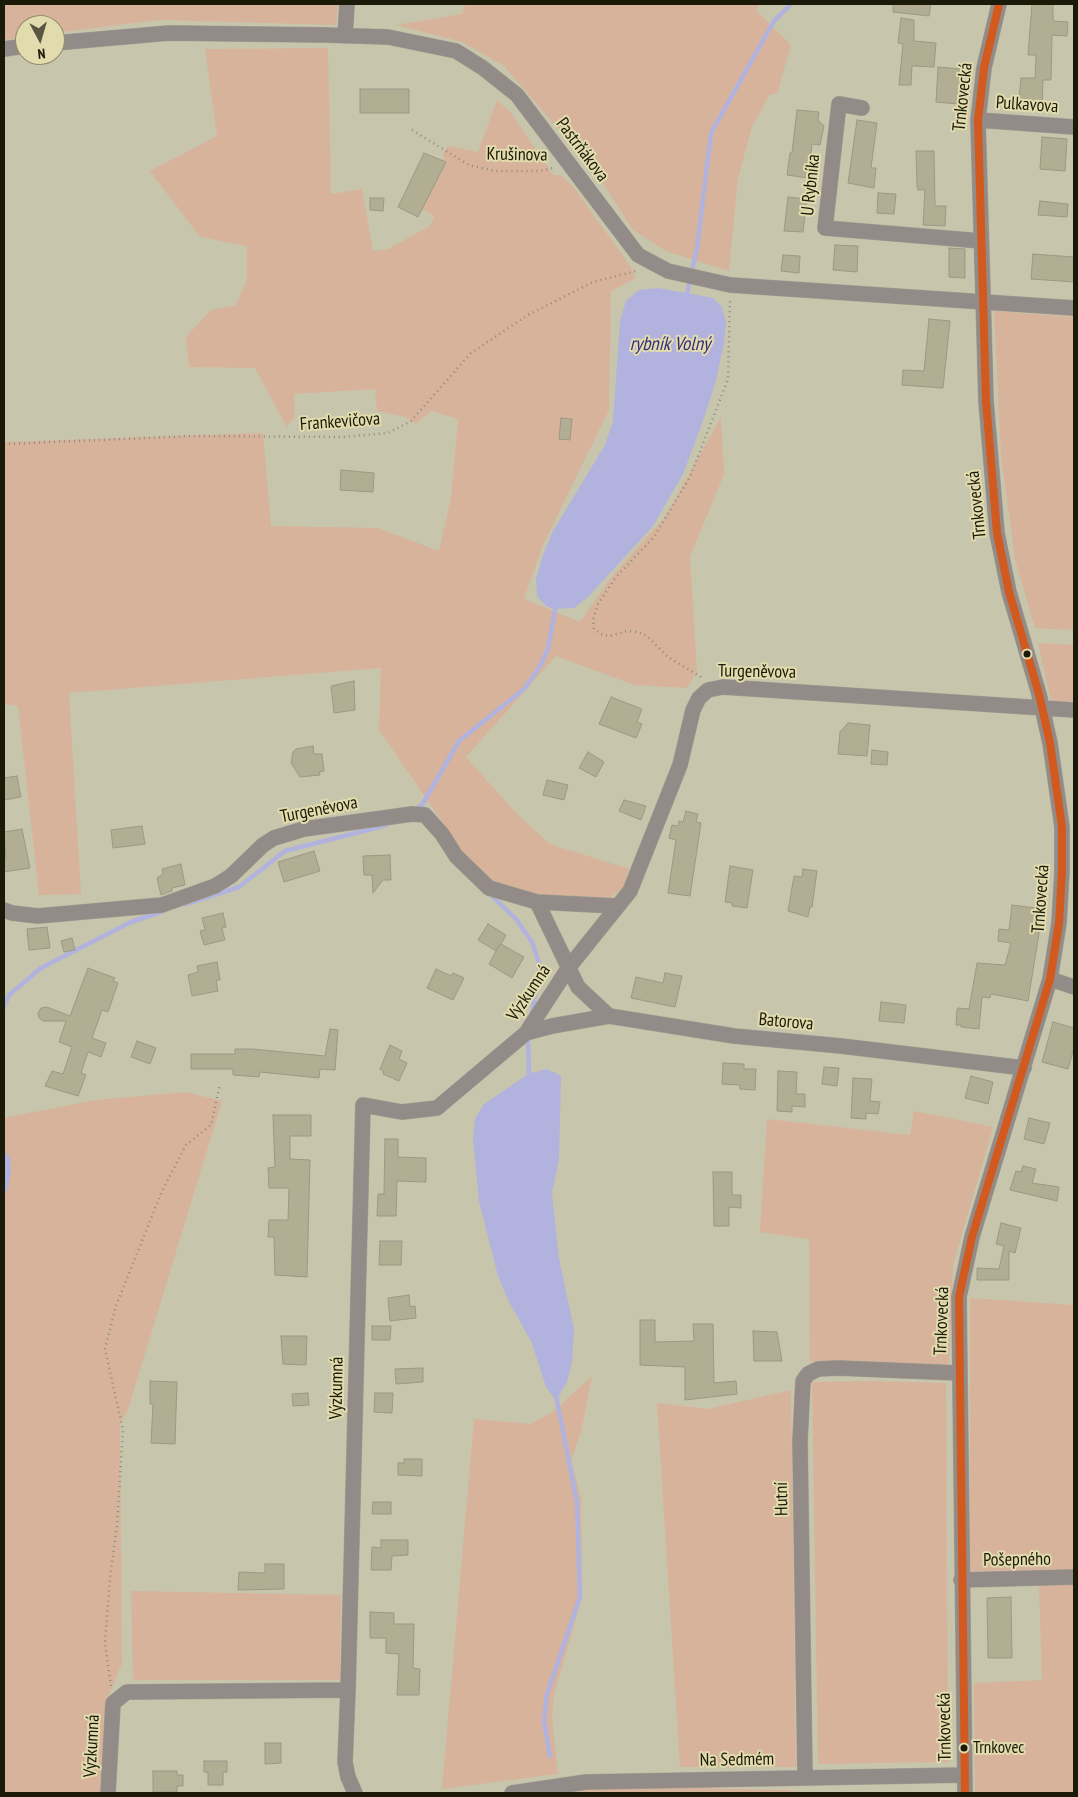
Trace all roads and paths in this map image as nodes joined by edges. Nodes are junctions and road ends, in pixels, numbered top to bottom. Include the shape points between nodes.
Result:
1 (348, 4) edge
2 (999, 4) edge
3 (345, 36) junction
4 (65, 42) edge
5 (862, 108) dead end
6 (978, 120) junction
7 (1074, 127) edge
8 (412, 130) dead end
9 (570, 166) junction
10 (980, 241) junction
11 (652, 263) junction
12 (730, 285) junction
13 (982, 302) junction
14 (1074, 308) edge
15 (4, 444) edge
16 (713, 688) junction
17 (1042, 708) junction
18 (1074, 710) edge
19 (1068, 828) edge
20 (537, 902) junction
21 (616, 906) junction
22 (4, 910) edge
23 (569, 967) junction
24 (1050, 979) junction
25 (1074, 987) edge
26 (609, 1016) junction
27 (526, 1033) junction
28 (1024, 1068) junction
29 (220, 1084) dead end
30 (959, 1373) junction
31 (1074, 1577) edge
32 (961, 1580) junction
33 (348, 1690) junction
34 (113, 1703) junction
35 (964, 1775) junction
36 (805, 1778) junction
37 (108, 1793) edge
38 (355, 1793) edge
39 (512, 1793) edge
40 (965, 1793) edge

1 - 3 street
2 - 6 street, Trnkovecká via 984,68
3 - 4 street, Pastrňákova via 169,33
3 - 9 street, Pastrňákova via 388,37 456,51 517,95
5 - 10 street, U Rybníka via 839,104 825,228
6 - 7 street, Pulkavova
6 - 10 street, Trnkovecká
8 - 9 path, Krušinova via 469,165 495,171
9 - 11 street, Pastrňákova via 638,255
10 - 13 street, Trnkovecká
11 - 12 street, Pastrňákova via 668,271
11 - 15 path, Frankevičova via 630,274 593,282 528,315 471,353 411,420 388,433 343,437 192,436
12 - 13 street, Pastrňákova
12 - 16 path via 728,378 690,477 654,537 616,577 598,604 593,620 594,629 603,635 627,631 647,636 668,657
13 - 14 street, Pastrňákova
13 - 17 street, Trnkovecká via 986,401 998,533 1009,592
16 - 17 street, Turgeněvova
16 - 21 street, Turgeněvova via 699,698 693,710 673,783 630,891
17 - 18 street, Turgeněvova
17 - 19 street, Trnkovecká
19 - 24 street, Trnkovecká
20 - 21 street, Turgeněvova
20 - 22 street, Turgeněvova via 490,888 456,856 425,815 412,814 304,829 274,838 215,886 162,905 38,916
20 - 23 street
21 - 23 street, Výzkumná
23 - 26 street via 578,987
23 - 27 street, Výzkumná
24 - 25 street
24 - 28 street, Trnkovecká
26 - 27 street
26 - 28 street, Batorova via 734,1036
27 - 33 street, Výzkumná via 437,1108 402,1112 363,1105
28 - 30 street, Trnkovecká via 965,1264 959,1297
29 - 34 path via 211,1125 186,1145 162,1191 116,1306 105,1349 123,1430 118,1526 105,1643
30 - 32 street, Trnkovecká
30 - 36 street, Hutní via 818,1369 803,1381 800,1441
31 - 32 street, Pošepného
32 - 35 street, Trnkovecká
33 - 34 street, Výzkumná via 127,1692
33 - 38 street via 345,1762
34 - 37 street, Výzkumná
35 - 36 street, Na Sedmém
35 - 40 street, Trnkovecká
36 - 39 street, Na Sedmém via 586,1782

